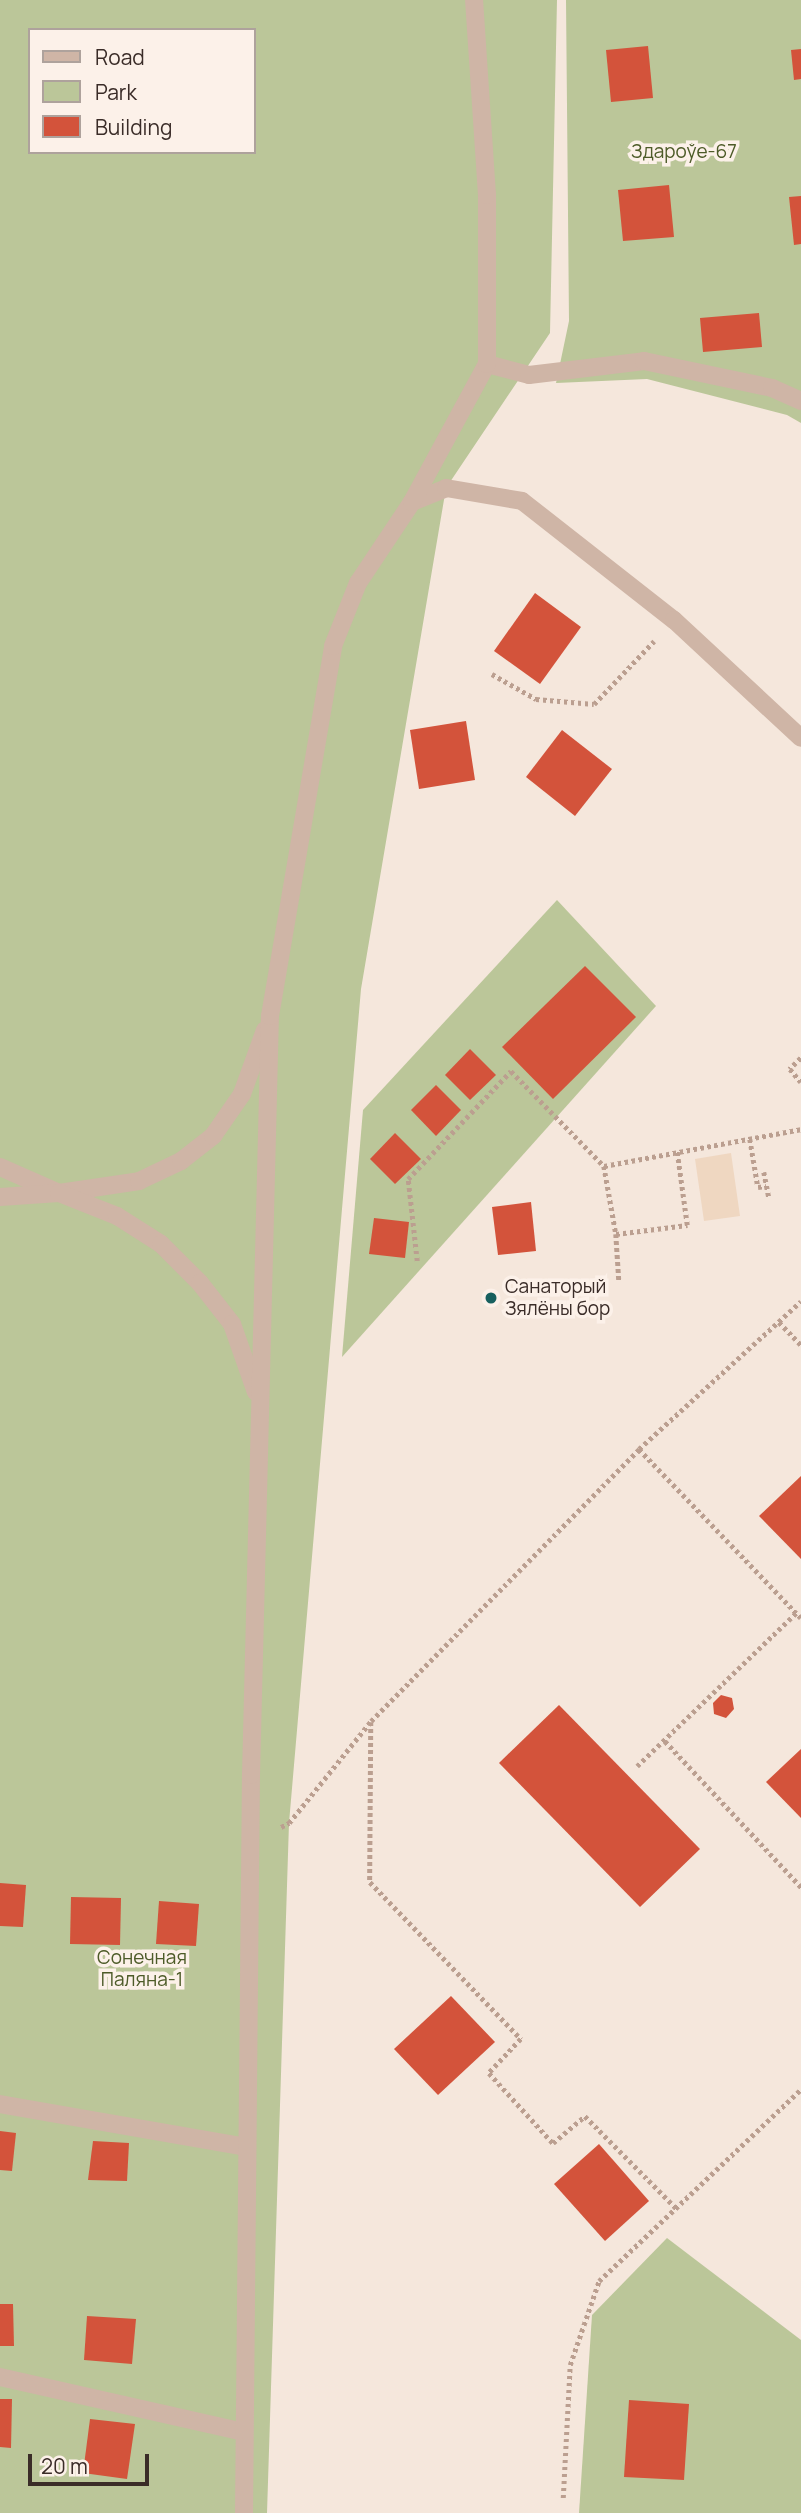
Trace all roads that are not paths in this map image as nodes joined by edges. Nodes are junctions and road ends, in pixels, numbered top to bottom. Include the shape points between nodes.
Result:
1 (474, 0) edge
2 (487, 364) junction
3 (801, 401) edge
4 (412, 502) junction
5 (801, 738) edge
6 (270, 1016) junction
7 (0, 1167) edge
8 (59, 1193) junction
9 (0, 1197) edge
10 (262, 1425) junction
11 (0, 2104) edge
12 (247, 2147) junction
13 (0, 2377) edge
14 (244, 2432) junction
15 (244, 2513) edge

1 - 2 street via 487,195
2 - 3 street via 529,375 644,362 772,388
2 - 4 street
4 - 5 street via 446,488 522,501 674,620
4 - 6 street via 358,583 333,646
6 - 8 street via 242,1094 214,1136 181,1161 139,1181
6 - 10 street
7 - 8 street
8 - 9 street
8 - 10 street via 117,1216 150,1237 200,1283 232,1324 252,1373
10 - 12 street
11 - 12 street
12 - 14 street
13 - 14 street
14 - 15 street

